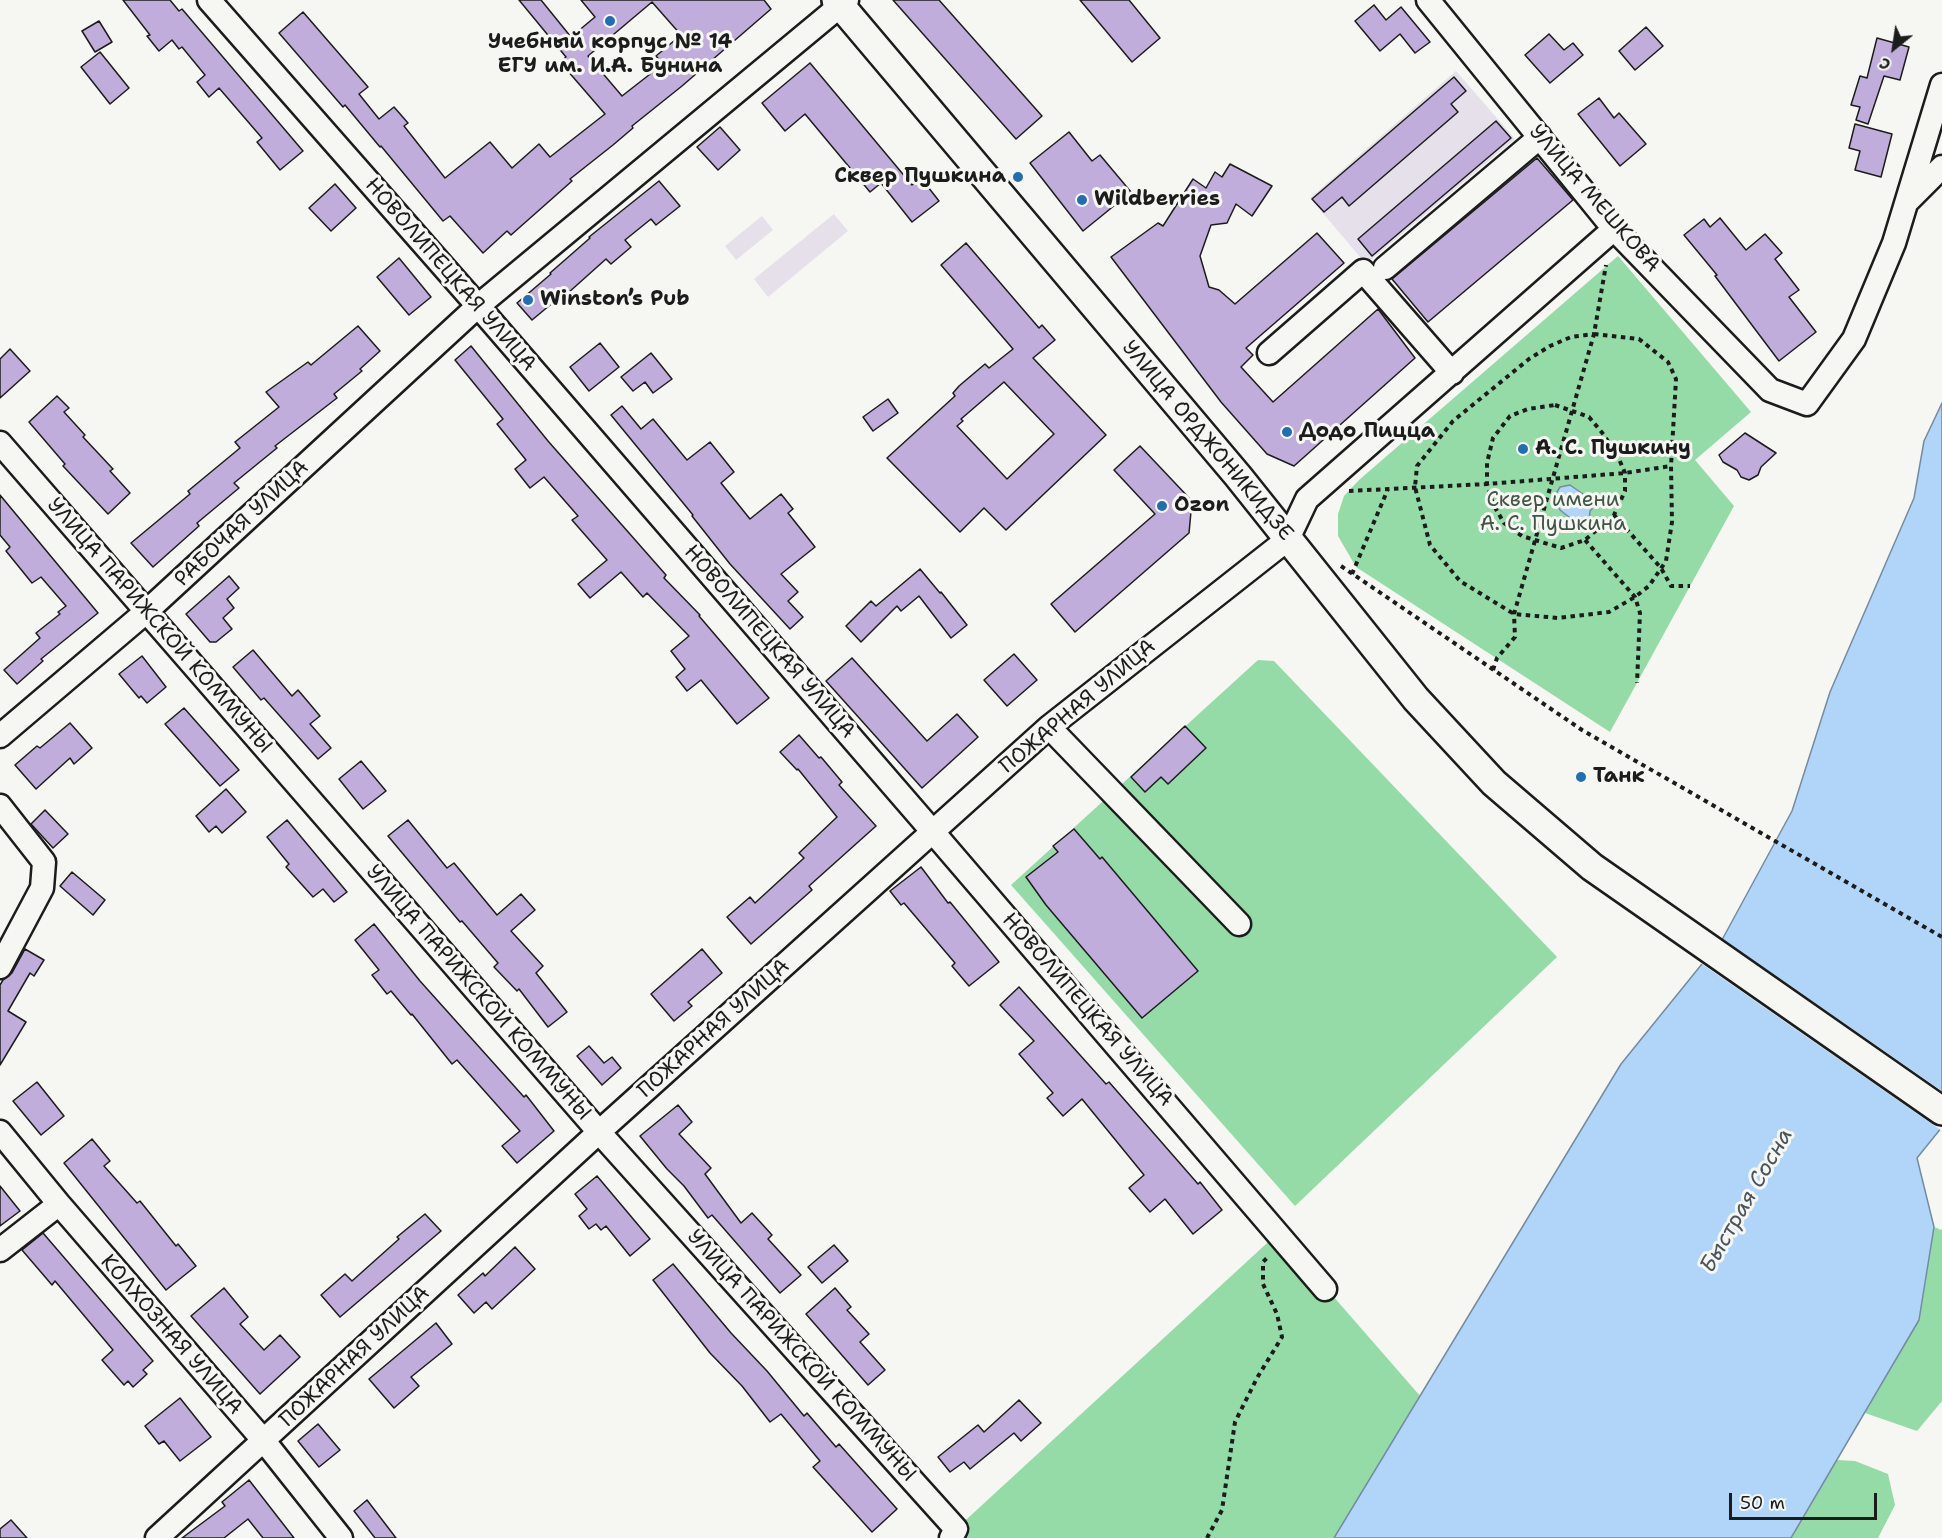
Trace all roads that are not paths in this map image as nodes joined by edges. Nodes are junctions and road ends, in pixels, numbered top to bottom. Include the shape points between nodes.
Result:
1 (209, 0) edge
2 (1428, 0) edge
3 (842, 2) edge
4 (1942, 85) edge
5 (1540, 137) junction
6 (1942, 167) edge
7 (1906, 204) junction
8 (1614, 229) junction
9 (1385, 268) dead end
10 (478, 306) junction
11 (1269, 353) dead end
12 (1452, 373) junction
13 (0, 443) edge
14 (1288, 539) junction
15 (147, 611) junction
16 (1049, 728) junction
17 (0, 736) edge
18 (0, 806) edge
19 (933, 832) junction
20 (1239, 924) dead end
21 (0, 967) edge
22 (1942, 1110) edge
23 (0, 1132) edge
24 (599, 1132) junction
25 (59, 1204) junction
26 (0, 1250) edge
27 (1325, 1288) dead end
28 (264, 1441) junction
29 (157, 1538) edge
30 (341, 1538) edge
31 (951, 1538) edge

1 - 10 street, НОВОЛИПЕЦКАЯ УЛИЦА
2 - 5 street, УЛИЦА МЕШКОВА
3 - 10 street, РАБОЧАЯ УЛИЦА
3 - 14 main road, УЛИЦА ОРДЖОНИКИДЗЕ
4 - 7 street
5 - 8 street, УЛИЦА МЕШКОВА
5 - 9 street
6 - 7 street
7 - 8 street, УЛИЦА МЕШКОВА via 1854,339 1807,404 1770,390
8 - 12 street
10 - 15 street, РАБОЧАЯ УЛИЦА
10 - 19 street, НОВОЛИПЕЦКАЯ УЛИЦА
11 - 12 street via 1363,271
12 - 14 street via 1307,499
13 - 15 street, УЛИЦА ПАРИЖСКОЙ КОММУНЫ
14 - 16 street, ПОЖАРНАЯ УЛИЦА
14 - 22 main road, УЛИЦА ОРДЖОНИКИДЗЕ via 1416,699 1494,783 1592,867
15 - 17 street, РАБОЧАЯ УЛИЦА
15 - 24 street, УЛИЦА ПАРИЖСКОЙ КОММУНЫ
16 - 19 street, ПОЖАРНАЯ УЛИЦА
16 - 20 street
18 - 21 street via 44,862 42,888
19 - 24 street, ПОЖАРНАЯ УЛИЦА
19 - 27 street, НОВОЛИПЕЦКАЯ УЛИЦА
23 - 25 street, КОЛХОЗНАЯ УЛИЦА
24 - 28 street, ПОЖАРНАЯ УЛИЦА
24 - 31 street, УЛИЦА ПАРИЖСКОЙ КОММУНЫ via 956,1529
25 - 26 street
25 - 28 street, КОЛХОЗНАЯ УЛИЦА
28 - 29 street, ПОЖАРНАЯ УЛИЦА
28 - 30 street, КОЛХОЗНАЯ УЛИЦА

